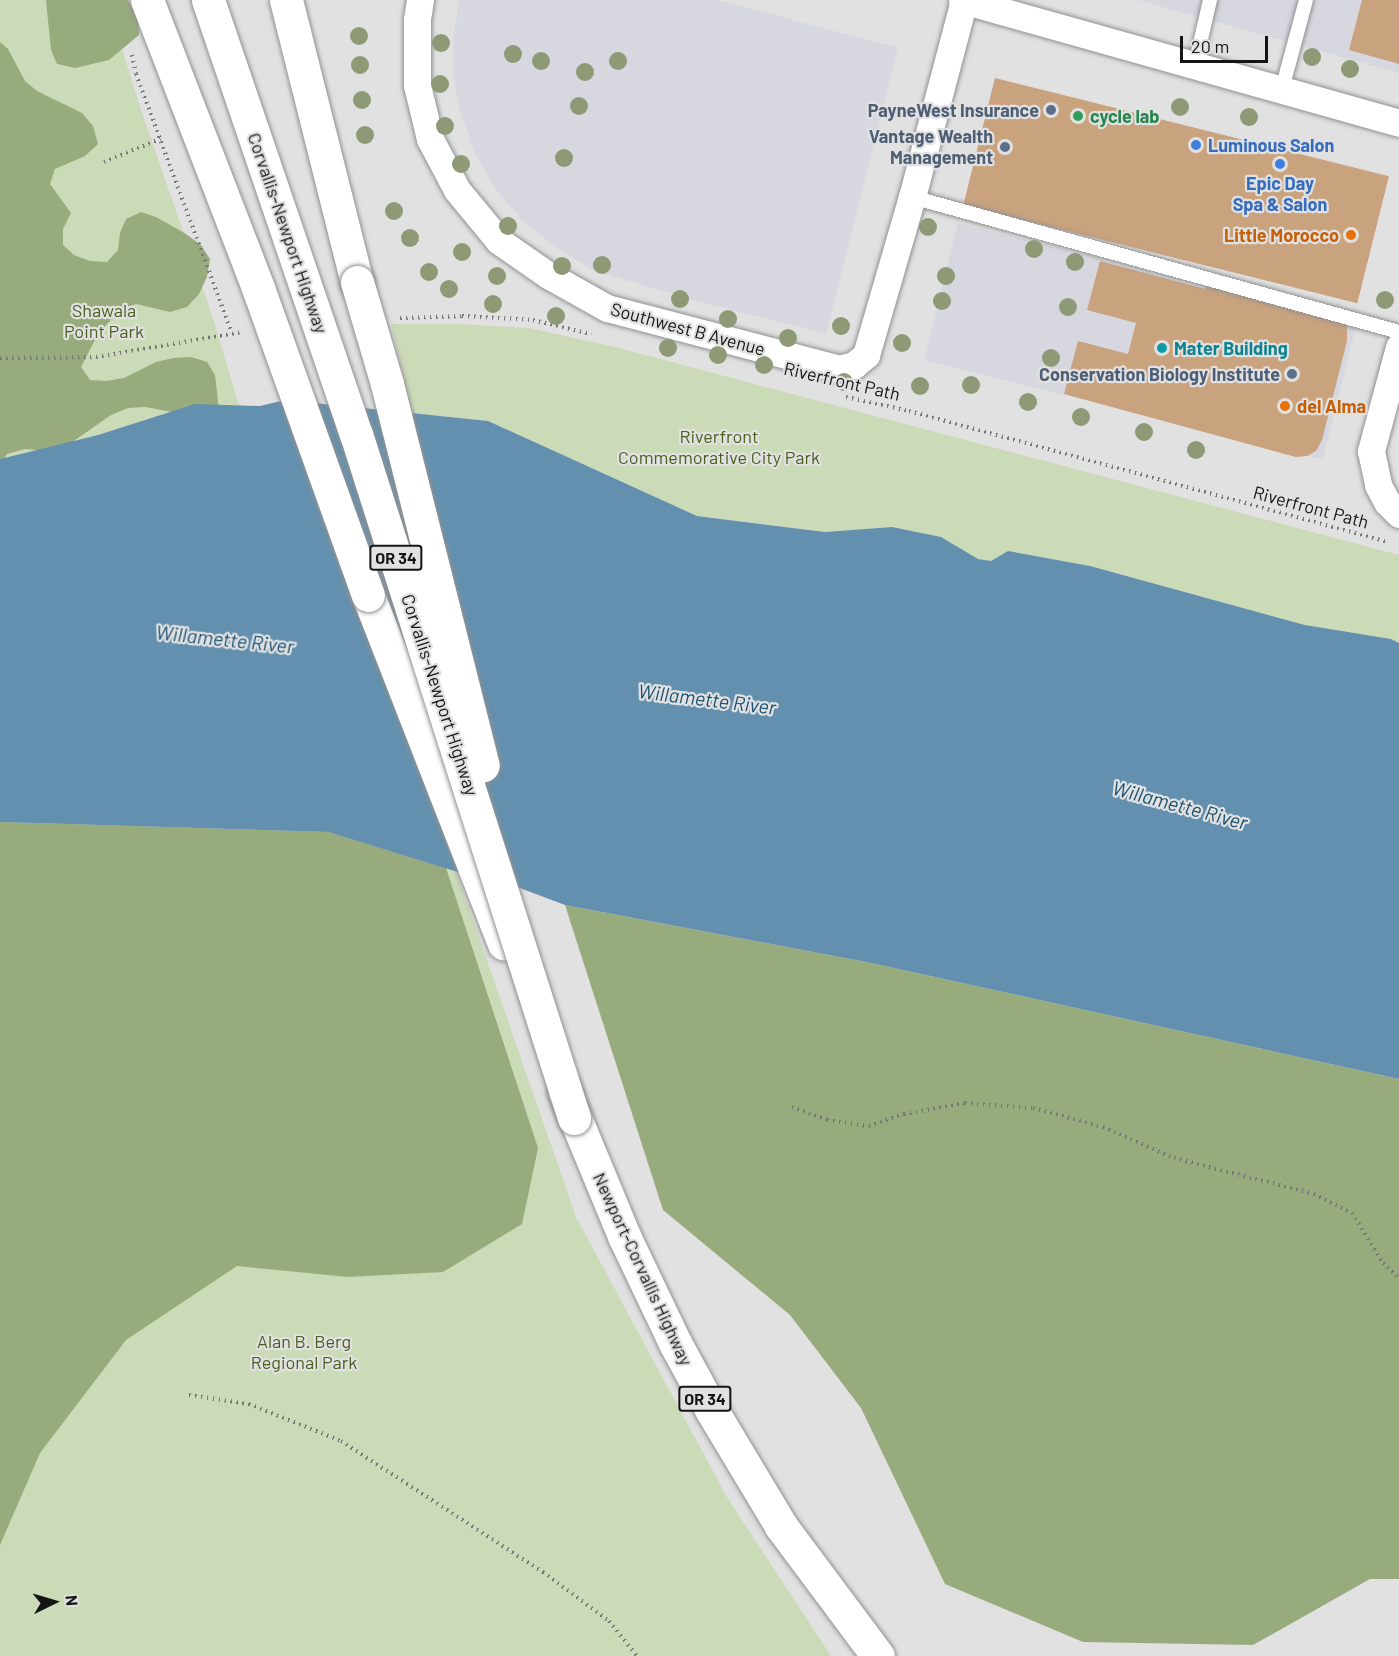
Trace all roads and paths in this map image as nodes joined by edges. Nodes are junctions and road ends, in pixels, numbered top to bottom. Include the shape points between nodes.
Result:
1 (147, 0) edge
2 (208, 0) edge
3 (286, 0) edge
4 (420, 0) edge
5 (963, 0) edge
6 (1210, 0) edge
7 (1306, 0) edge
8 (132, 53) dead end
9 (1195, 65) junction
10 (1282, 89) junction
11 (1399, 123) edge
12 (159, 139) junction
13 (104, 162) dead end
14 (912, 197) junction
15 (396, 318) dead end
16 (255, 331) dead end
17 (1399, 332) edge
18 (232, 333) junction
19 (599, 336) dead end
20 (1399, 347) edge
21 (0, 358) edge
22 (835, 394) dead end
23 (1399, 513) edge
24 (1392, 543) dead end
25 (792, 1107) dead end
26 (574, 1118) junction
27 (1399, 1278) edge
28 (189, 1395) dead end
29 (637, 1656) edge
30 (878, 1656) edge

1 - 26 highway, bridge via 258,288 368,595
2 - 26 highway, Corvallis-Newport Highway / OR 34, bridge via 356,434
3 - 26 highway, bridge
4 - 14 street, Southwest B Avenue via 417,85 430,139 457,190 499,241 548,275 607,308 839,369 854,365 866,355
5 - 9 street
5 - 14 street
6 - 9 lane
7 - 10 lane
8 - 12 path
9 - 10 street
10 - 11 street
12 - 13 path
12 - 18 path
14 - 17 lane
15 - 19 path via 533,320
16 - 18 path
18 - 21 path via 96,357
20 - 23 street via 1371,452 1378,485
22 - 24 path, Riverfront Path
25 - 27 path via 827,1120 869,1126 904,1114 965,1103 1033,1108 1103,1127 1173,1158 1314,1194 1333,1203 1352,1213 1383,1263
26 - 30 highway, Newport-Corvallis Highway / OR 34 via 629,1246 711,1411 781,1526
28 - 29 path via 249,1404 340,1441 543,1572 609,1621

